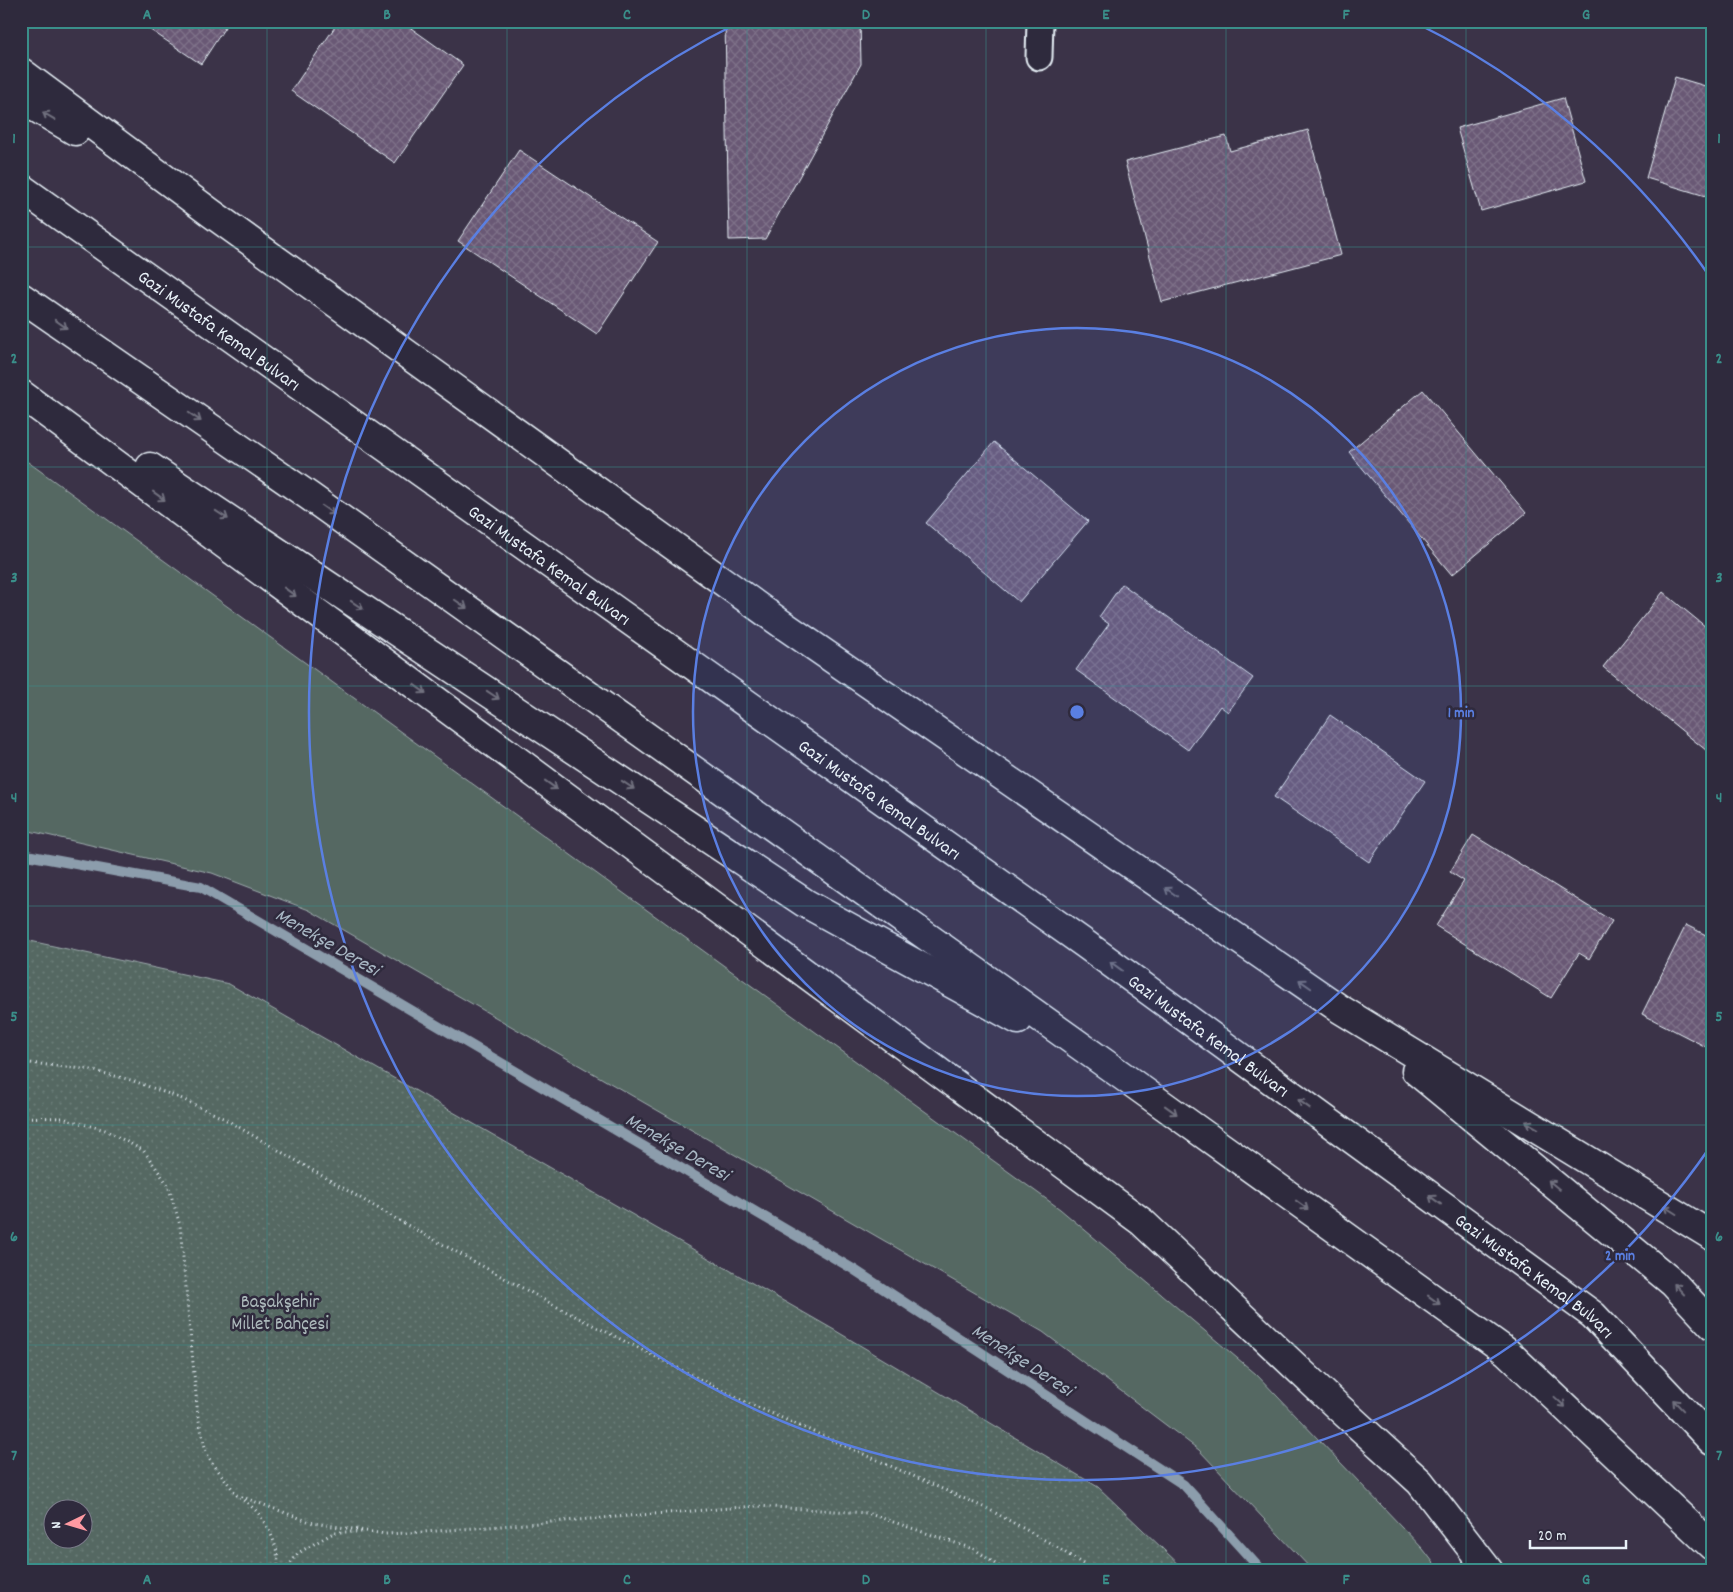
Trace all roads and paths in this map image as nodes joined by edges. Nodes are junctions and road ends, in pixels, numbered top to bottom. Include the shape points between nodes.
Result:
1 (1040, 21) edge
2 (1039, 57) dead end
3 (21, 72) edge
4 (21, 100) edge
5 (21, 188) edge
6 (211, 213) junction
7 (21, 297) edge
8 (21, 382) edge
9 (21, 394) edge
10 (1340, 1009) junction
11 (21, 1062) edge
12 (1131, 1082) junction
13 (21, 1117) edge
14 (1712, 1236) edge
15 (1712, 1325) edge
16 (1712, 1441) edge
17 (237, 1495) junction
18 (376, 1532) junction
19 (1712, 1546) edge
20 (277, 1571) edge
21 (285, 1571) edge
22 (1005, 1571) edge
23 (1094, 1571) edge
24 (1489, 1571) edge

1 - 2 street
3 - 6 highway
6 -> 4 highway
16 -> 5 highway, Gazi Mustafa Kemal Bulvarı via 1592,1315 1077,938
10 -> 6 highway via 774,618
7 -> 12 highway via 309,496
8 -> 12 highway via 805,903
9 -> 24 highway via 1142,1222 1420,1482
14 -> 10 highway
15 -> 10 highway via 1673,1283
11 - 23 path via 91,1070 131,1080 223,1118 398,1220 561,1309 740,1399 990,1510
12 -> 19 highway via 1508,1352
13 - 17 path via 62,1118 105,1130 144,1151 168,1185 180,1225 198,1416 207,1456
17 - 18 path via 313,1523
17 - 20 path via 257,1513 272,1535 279,1561
18 - 21 path via 335,1532 298,1552
18 - 22 path via 424,1532 756,1506 867,1513 976,1550

